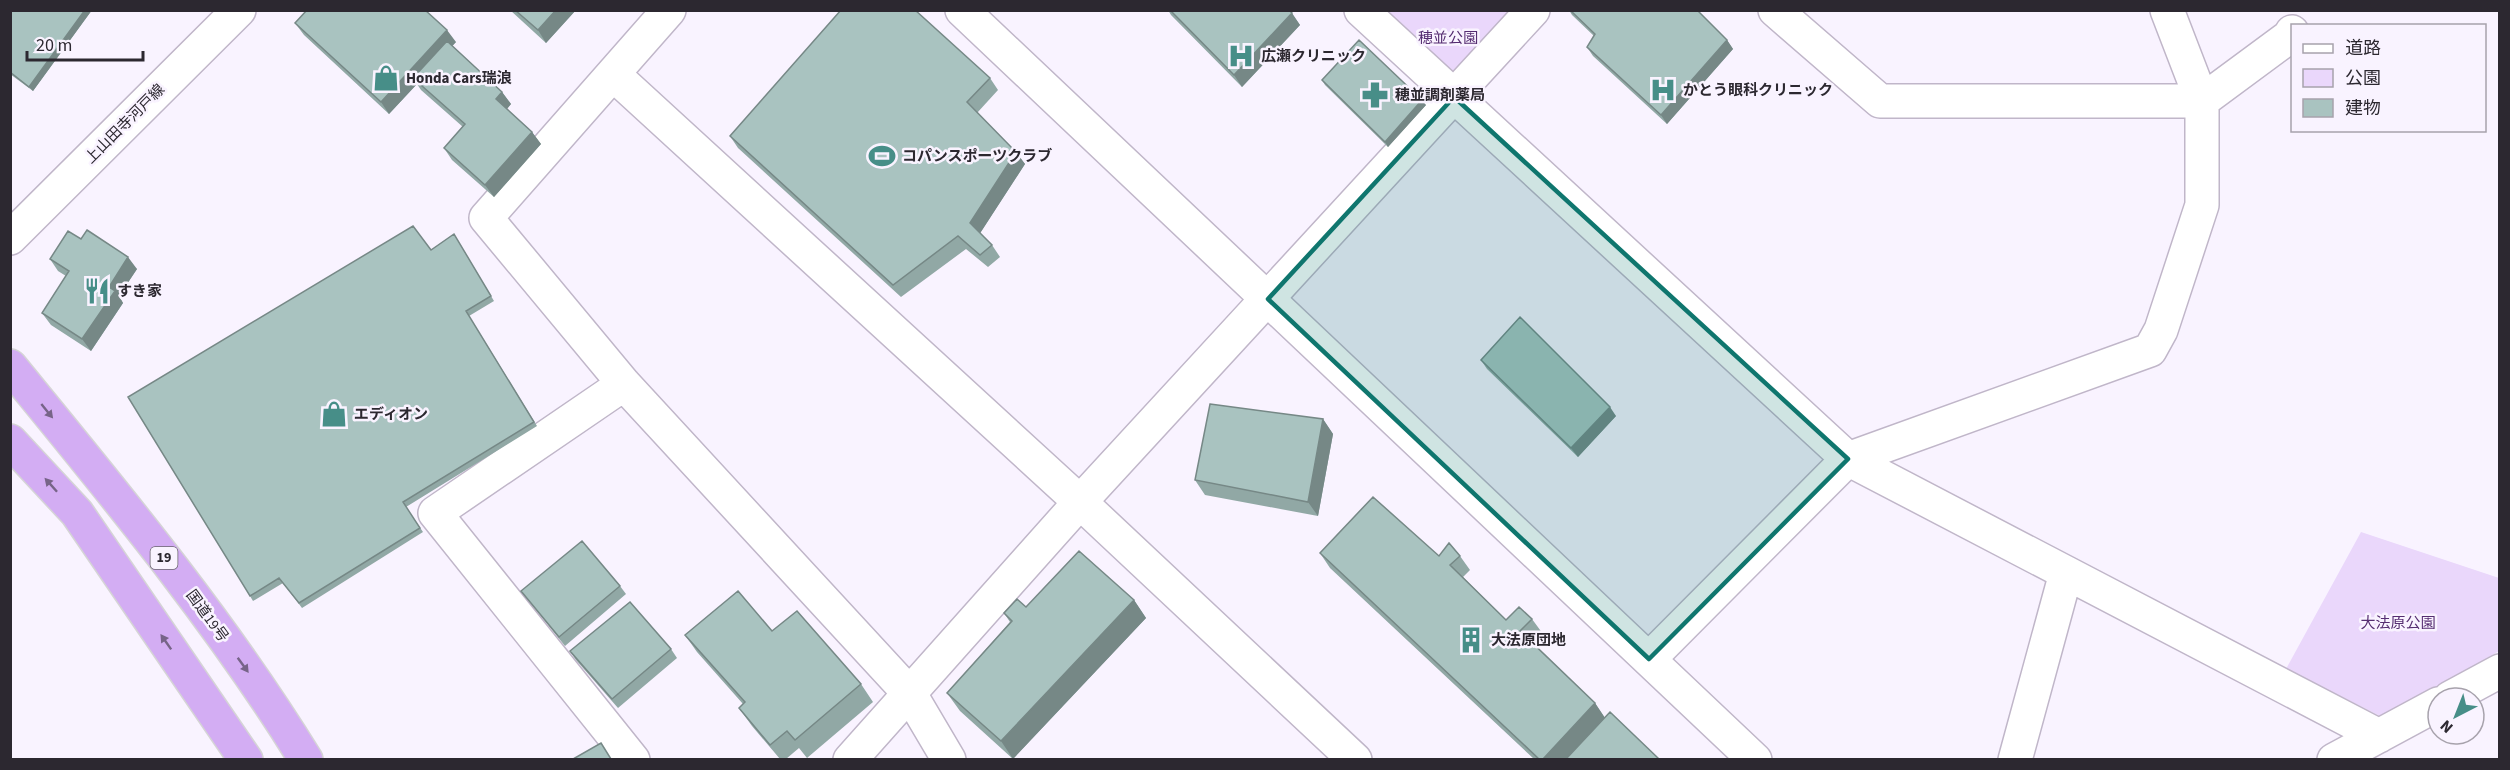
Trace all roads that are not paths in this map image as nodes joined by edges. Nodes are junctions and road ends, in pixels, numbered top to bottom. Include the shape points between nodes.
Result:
1 (239, 10) edge
2 (669, 10) edge
3 (962, 10) edge
4 (1361, 10) edge
5 (1533, 10) edge
6 (1775, 10) edge
7 (2167, 10) edge
8 (2303, 10) edge
9 (2297, 24) edge
10 (2291, 34) edge
11 (613, 74) junction
12 (1454, 97) junction
13 (2202, 100) junction
14 (10, 238) edge
15 (1268, 299) junction
16 (10, 366) edge
17 (624, 384) junction
18 (10, 441) edge
19 (1848, 459) junction
20 (1080, 502) junction
21 (2066, 573) junction
22 (1649, 659) junction
23 (2499, 671) edge
24 (2472, 686) edge
25 (910, 694) junction
26 (2426, 711) edge
27 (2379, 736) junction
28 (246, 759) edge
29 (306, 759) edge
30 (633, 759) edge
31 (850, 759) edge
32 (949, 759) edge
33 (1355, 759) edge
34 (1755, 759) edge
35 (2015, 759) edge
36 (2334, 759) edge

1 - 14 street, 上山田寺河戸線
2 - 11 street
3 - 15 street
4 - 12 street
5 - 12 street
6 - 13 street via 1880,101
7 - 13 street
8 - 9 street
10 - 13 street
11 - 17 street via 486,218
11 - 20 street
12 - 15 street
12 - 19 street
13 - 19 street via 2202,205 2161,330 2150,350
15 - 20 street
15 - 22 street
16 -> 29 highway, 国道19号 / 19 via 135,519 274,708
17 - 25 street
17 - 30 street via 435,513
28 -> 18 highway via 77,513
19 - 21 street
19 - 22 street
20 - 25 street
20 - 33 street
21 - 27 street
21 - 35 street
22 - 34 street
23 - 24 street
25 - 31 street
25 - 32 street
26 - 27 street
27 - 36 street

